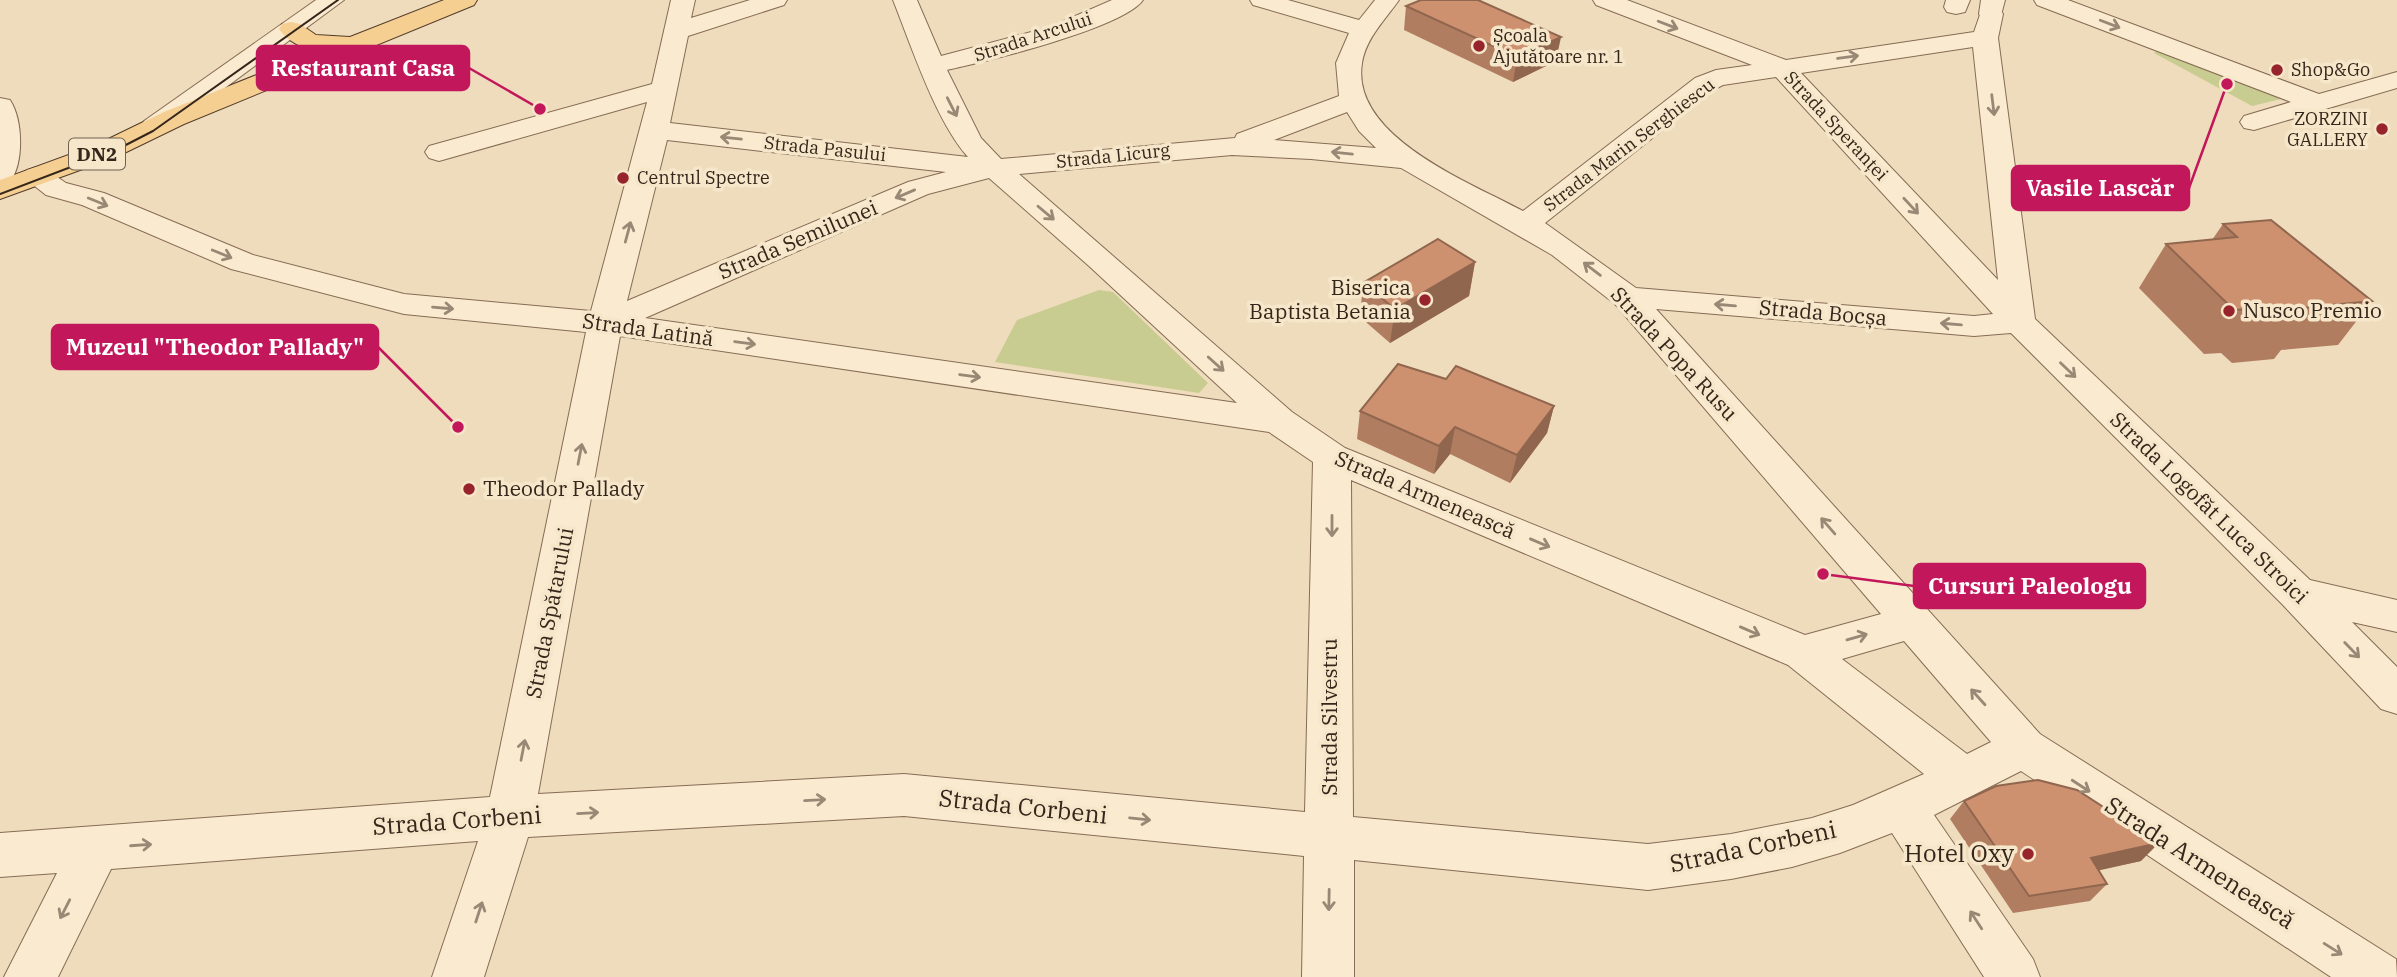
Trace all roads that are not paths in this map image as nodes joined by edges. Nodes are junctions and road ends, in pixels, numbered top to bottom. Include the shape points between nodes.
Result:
1 (332, 0) edge
2 (465, 0) edge
3 (775, 0) edge
4 (905, 0) edge
5 (1130, 0) edge
6 (1262, 0) edge
7 (1605, 0) edge
8 (2046, 0) edge
9 (1957, 4) edge
10 (1394, 8) edge
11 (680, 15) edge
12 (1989, 20) edge
13 (291, 29) junction
14 (1366, 30) junction
15 (352, 45) junction
16 (932, 66) junction
17 (1781, 67) junction
18 (2397, 80) edge
19 (665, 89) junction
20 (1353, 100) junction
21 (2320, 104) junction
22 (0, 106) edge
23 (2254, 122) dead end
24 (154, 127) junction
25 (655, 130) junction
26 (1232, 146) junction
27 (439, 152) dead end
28 (1410, 160) junction
29 (994, 169) junction
30 (0, 176) edge
31 (37, 176) junction
32 (0, 190) edge
33 (1525, 223) junction
34 (1627, 297) junction
35 (2019, 322) junction
36 (605, 323) junction
37 (1279, 421) junction
38 (1332, 457) junction
39 (2297, 593) junction
40 (2397, 616) edge
41 (1912, 622) junction
42 (1803, 653) junction
43 (2397, 696) edge
44 (2024, 748) junction
45 (1962, 777) junction
46 (1901, 806) junction
47 (510, 817) junction
48 (1330, 838) junction
49 (96, 848) junction
50 (0, 855) edge
51 (30, 977) edge
52 (458, 977) edge
53 (1328, 977) edge
54 (2014, 977) edge
55 (2377, 977) edge

1 - 13 street
2 - 15 main road, DN2
3 - 11 street
4 - 16 street, Strada Armenească
5 - 16 street, Strada Arcului via 1065,29
6 - 14 street
7 -> 17 street, Strada Speranței
8 -> 21 street
9 - 12 street
10 - 14 street
11 - 19 street, Strada Spătarului
17 -> 12 street, Strada Marin Serghiescu
12 -> 35 street
13 - 15 main road via 310,42
13 - 24 street
14 - 20 street, Strada Popa Rusu via 1350,55
15 - 24 main road, DN2
16 -> 29 street, Strada Armenească via 970,141
17 - 33 street, Strada Marin Serghiescu via 1730,74 1704,84
17 -> 35 street, Strada Speranței
18 - 21 street
19 - 25 street, Strada Spătarului
19 - 27 street
20 - 26 street, Strada Licurg
20 - 28 street, Strada Popa Rusu via 1371,130
21 - 23 street
22 - 30 street via 6,141
24 - 31 main road, DN2
29 -> 25 street, Strada Pasului
36 -> 25 street, Strada Spătarului
28 -> 26 street, Strada Licurg
26 - 29 street, Strada Licurg
28 - 33 street, Strada Popa Rusu
29 -> 36 street, Strada Semilunei via 918,188
29 -> 37 street, Strada Armenească
31 - 32 main road, DN2
31 -> 36 street, Strada Latină via 55,189 93,200 242,262 404,304
34 -> 33 street, Strada Popa Rusu
35 -> 34 street, Strada Bocșa via 1974,326
41 -> 34 street, Strada Popa Rusu
35 -> 39 street, Strada Logofăt Luca Stroici
36 -> 37 street, Strada Latină
47 -> 36 street, Strada Spătarului
37 - 38 street, Strada Armenească
38 -> 42 street, Strada Armenească
38 -> 48 street, Strada Silvestru
39 - 40 street
39 -> 43 street, Strada Logofăt Luca Stroici
42 -> 41 street
44 -> 41 street, Strada Popa Rusu
42 - 45 street, Strada Armenească
44 - 45 street, Strada Corbeni
44 -> 55 street, Strada Armenească
45 - 46 street, Strada Corbeni
46 - 48 street, Strada Corbeni via 1813,839 1708,861 1648,867
54 -> 46 street
47 -> 48 street, Strada Corbeni via 904,795
49 -> 47 street, Strada Corbeni
52 -> 47 street, Strada Spătarului
48 -> 53 street, Strada Silvestru
49 - 50 street, Strada Corbeni
49 -> 51 street

